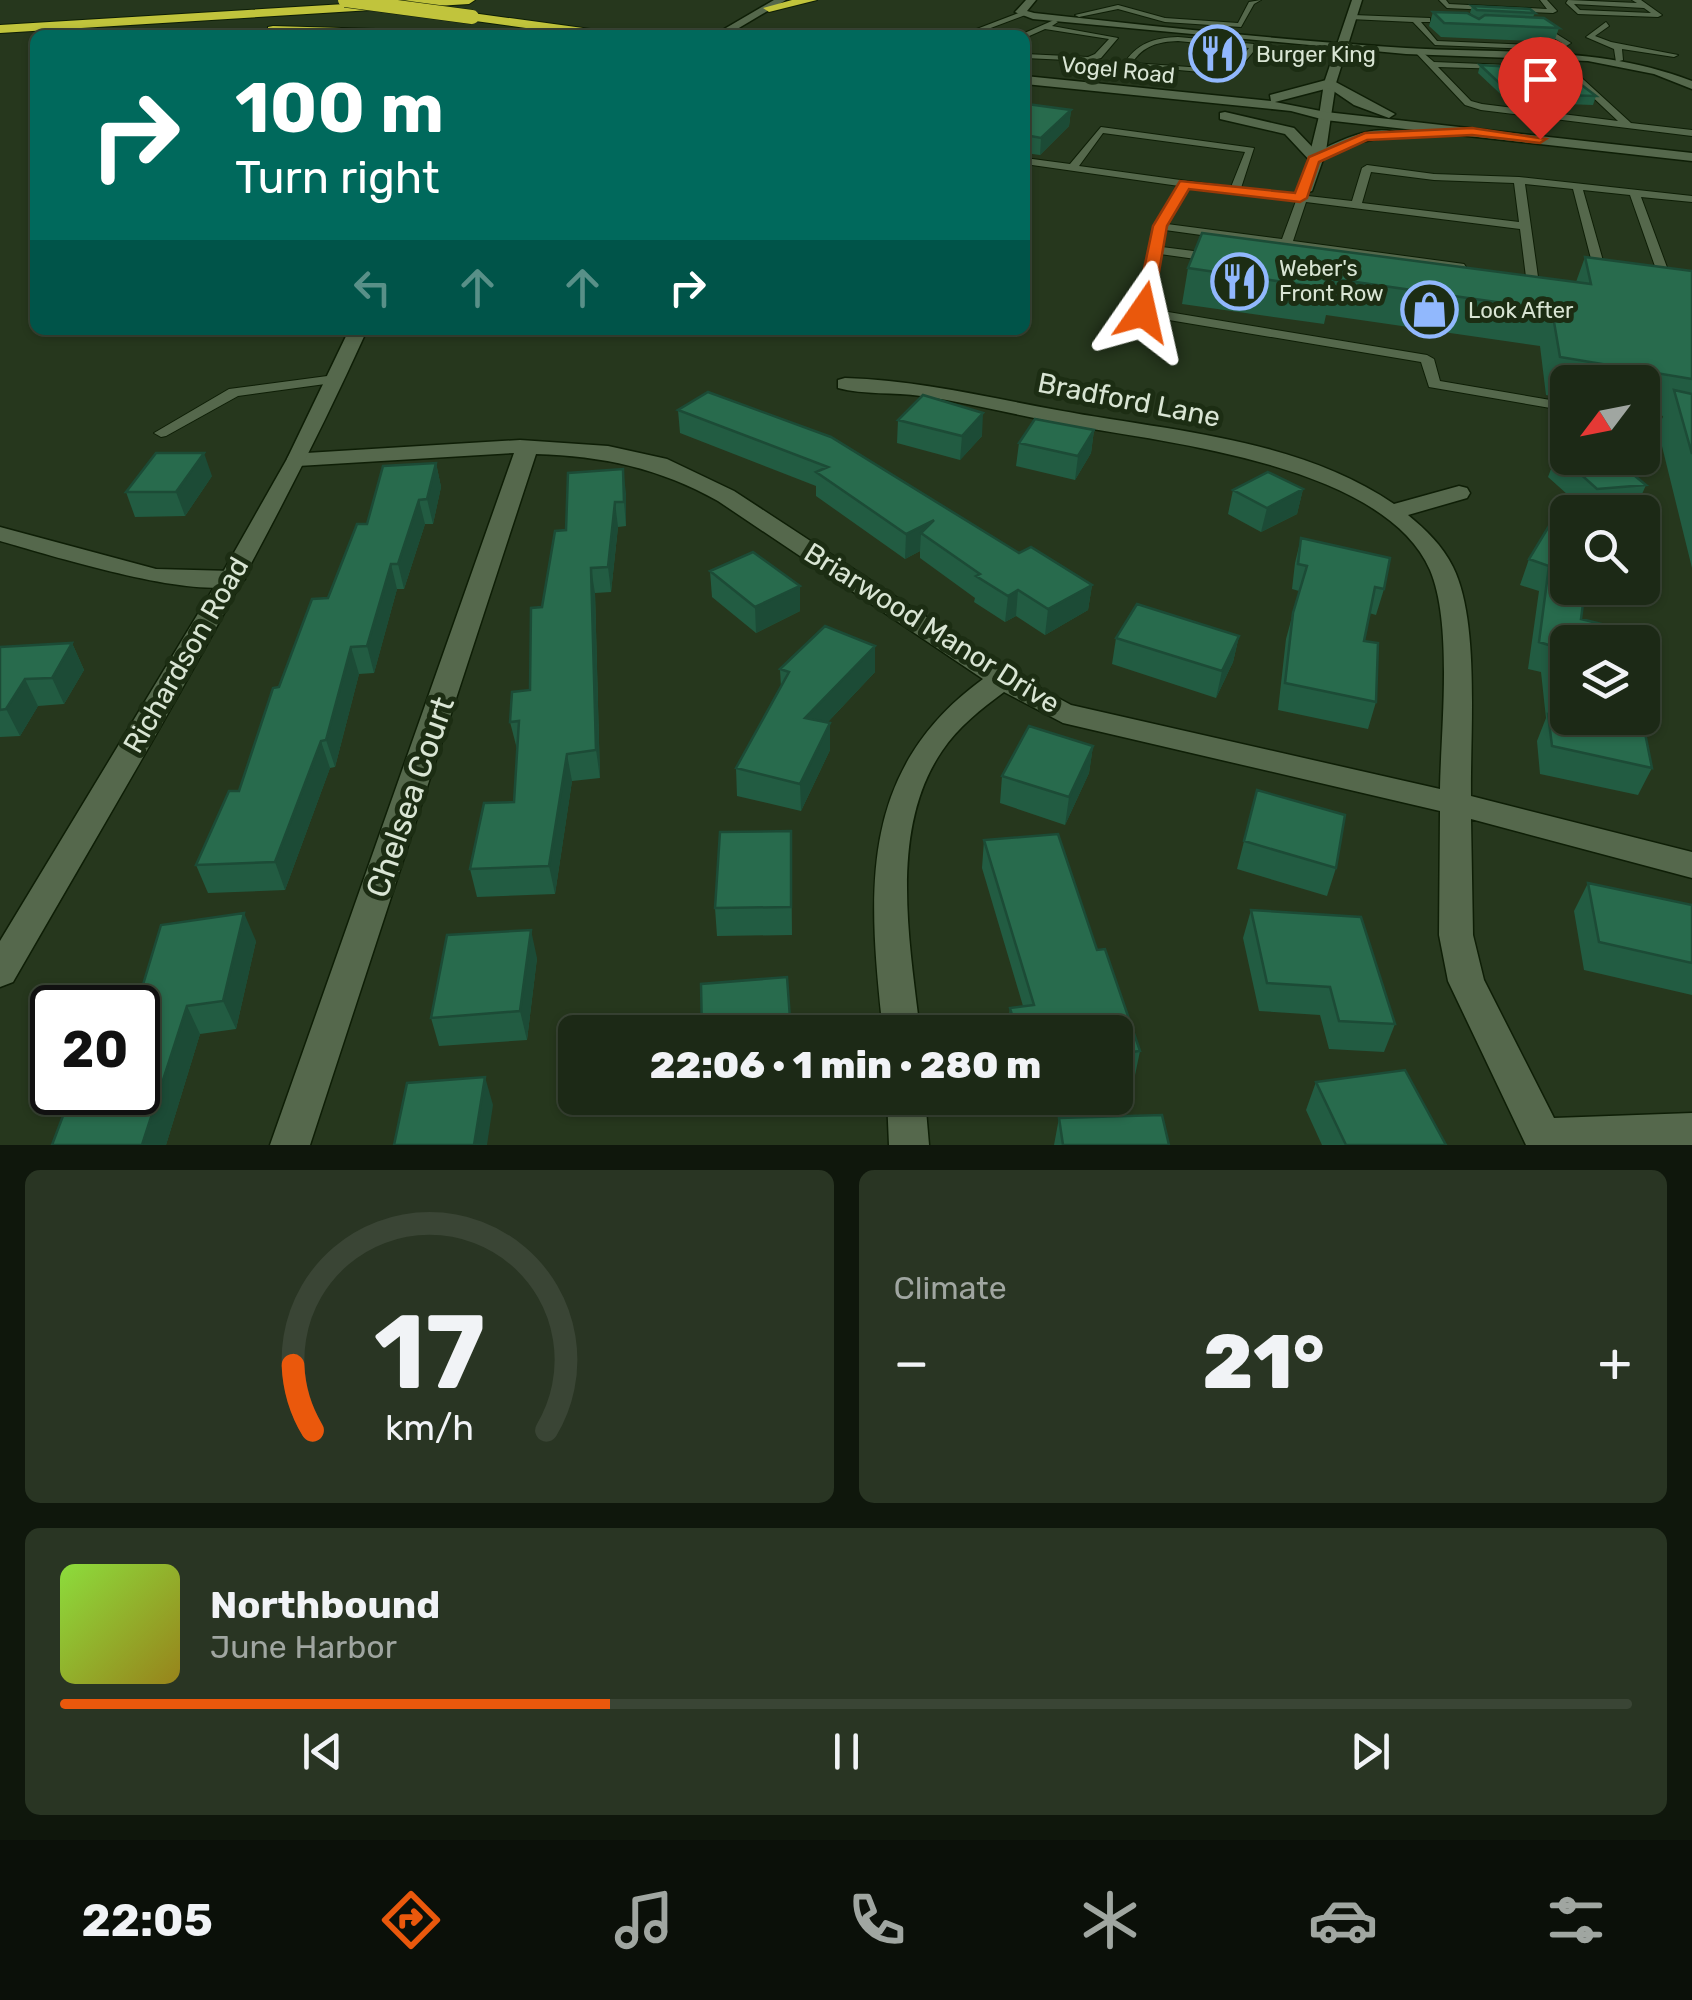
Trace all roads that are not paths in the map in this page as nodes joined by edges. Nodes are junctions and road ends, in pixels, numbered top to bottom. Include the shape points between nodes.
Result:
1 (300, 0) edge
2 (345, 0) edge
3 (469, 0) edge
4 (811, 0) edge
5 (1031, 0) edge
6 (1258, 0) edge
7 (1357, 0) edge
8 (1442, 0) edge
9 (1542, 0) edge
10 (1635, 0) edge
11 (775, 4) edge
12 (1135, 4) dead end
13 (1646, 6) junction
14 (1118, 7) junction
15 (1024, 14) junction
16 (1080, 15) dead end
17 (1352, 16) junction
18 (0, 18) edge
19 (1058, 19) junction
20 (1415, 19) junction
21 (1432, 20) edge
22 (1163, 24) junction
23 (1606, 24) dead end
24 (1525, 25) edge
25 (1047, 27) junction
26 (568, 30) edge
27 (733, 30) edge
28 (979, 30) edge
29 (0, 32) edge
30 (30, 32) edge
31 (1030, 33) edge
32 (1481, 34) edge
33 (1222, 39) junction
34 (1194, 40) junction
35 (1606, 44) junction
36 (1345, 46) junction
37 (1499, 51) junction
38 (1420, 52) junction
39 (1674, 54) dead end
40 (1030, 56) edge
41 (1620, 60) junction
42 (1432, 64) junction
43 (1171, 68) junction
44 (1030, 81) edge
45 (1330, 83) junction
46 (1692, 85) edge
47 (1030, 93) edge
48 (1195, 104) junction
49 (1325, 116) junction
50 (1628, 126) junction
51 (1472, 132) junction
52 (1692, 133) edge
53 (1692, 157) edge
54 (1313, 160) junction
55 (1030, 162) edge
56 (1072, 168) junction
57 (1519, 180) junction
58 (1185, 184) junction
59 (1577, 186) junction
60 (1236, 190) junction
61 (1634, 192) junction
62 (1302, 195) junction
63 (1692, 199) edge
64 (1356, 205) junction
65 (1160, 226) junction
66 (1525, 226) junction
67 (1286, 243) junction
68 (1156, 250) junction
69 (1231, 260) edge
70 (1475, 269) edge
71 (1550, 279) edge
72 (1586, 284) edge
73 (1604, 286) junction
74 (1621, 288) edge
75 (1654, 292) edge
76 (356, 335) edge
77 (335, 379) junction
78 (845, 384) dead end
79 (1550, 403) edge
80 (1660, 423) edge
81 (1692, 428) edge
82 (161, 433) dead end
83 (526, 448) junction
84 (298, 459) junction
85 (1459, 493) dead end
86 (1391, 512) junction
87 (0, 534) edge
88 (232, 579) junction
89 (1002, 678) junction
90 (1454, 802) junction
91 (1692, 865) edge
92 (0, 972) edge
93 (899, 1015) edge
94 (907, 1115) edge
95 (1692, 1132) edge
96 (1545, 1141) edge
97 (290, 1145) edge
98 (910, 1145) edge

1 - 18 highway
2 - 26 highway, bridge
3 - 29 highway
4 - 11 highway
5 - 15 street
6 - 22 lane via 1250,2 1241,25
7 - 17 street
8 - 9 lane via 1447,6 1553,11
10 - 13 lane
11 - 27 street
12 - 14 lane
13 - 13 lane via 1658,15 1578,12 1568,2
14 - 16 lane
14 - 22 lane
15 - 19 street
15 - 28 lane
17 - 20 lane
17 - 36 street
19 - 22 street
19 - 25 lane
20 - 21 lane
20 - 37 lane via 1435,43
22 - 33 street
23 - 35 lane via 1590,37
24 - 37 lane via 1544,26 1567,43
25 - 31 lane
25 - 40 lane via 1114,38 1089,60
29 - 30 highway
32 - 37 lane
33 - 34 lane
33 - 36 street
33 - 43 lane via 1254,46 1234,73
34 - 43 lane
34 - 43 lane via 1154,40 1136,47 1127,65
35 - 39 lane
35 - 41 lane via 1618,48
36 - 38 street
36 - 45 street
37 - 38 street
37 - 41 street
38 - 42 lane
41 - 46 street
42 - 50 lane via 1468,103
42 - 50 lane via 1570,72
44 - 48 street, Vogel Road
45 - 48 street via 1288,97
45 - 49 street
45 - 51 street via 1372,109
47 - 48 street, Vogel Road
48 - 49 street, Vogel Road via 1282,119
48 - 54 street via 1291,131 1307,143
49 - 51 street, Vogel Road
49 - 54 street
50 - 52 lane
51 - 53 street, Vogel Road
51 - 54 street via 1365,136
54 - 62 street
55 - 56 lane
56 - 58 lane
56 - 60 lane via 1101,130 1251,150
57 - 59 lane
57 - 64 lane via 1367,168
57 - 66 lane
58 - 60 lane
58 - 65 lane
59 - 61 lane
59 - 73 lane
60 - 62 lane
61 - 63 lane
61 - 75 lane via 1674,295
62 - 64 lane
62 - 67 lane
64 - 66 lane
65 - 67 lane
65 - 68 lane
66 - 71 lane via 1521,278
67 - 70 lane
68 - 69 lane
68 - 79 lane via 1143,312 1427,359 1434,384
72 - 73 lane
73 - 74 lane
76 - 77 street, Richardson Road
77 - 82 lane via 234,392
77 - 84 street, Richardson Road
78 - 86 street, Bradford Lane via 912,388 1257,455 1326,478
80 - 81 lane
83 - 84 street, Briarwood Manor Drive
83 - 89 street, Briarwood Manor Drive via 610,452 690,475
83 - 97 street, Chelsea Court
84 - 88 street, Richardson Road
85 - 86 street
86 - 90 street, Bradford Lane via 1437,558 1452,588
87 - 88 street via 155,576
88 - 92 street, Richardson Road
89 - 90 street, Briarwood Manor Drive via 1063,712
89 - 93 street via 957,714 908,783 889,876
90 - 91 street, Briarwood Manor Drive
90 - 96 street, Bradford Lane via 1456,935 1466,981
94 - 98 street
95 - 96 street

